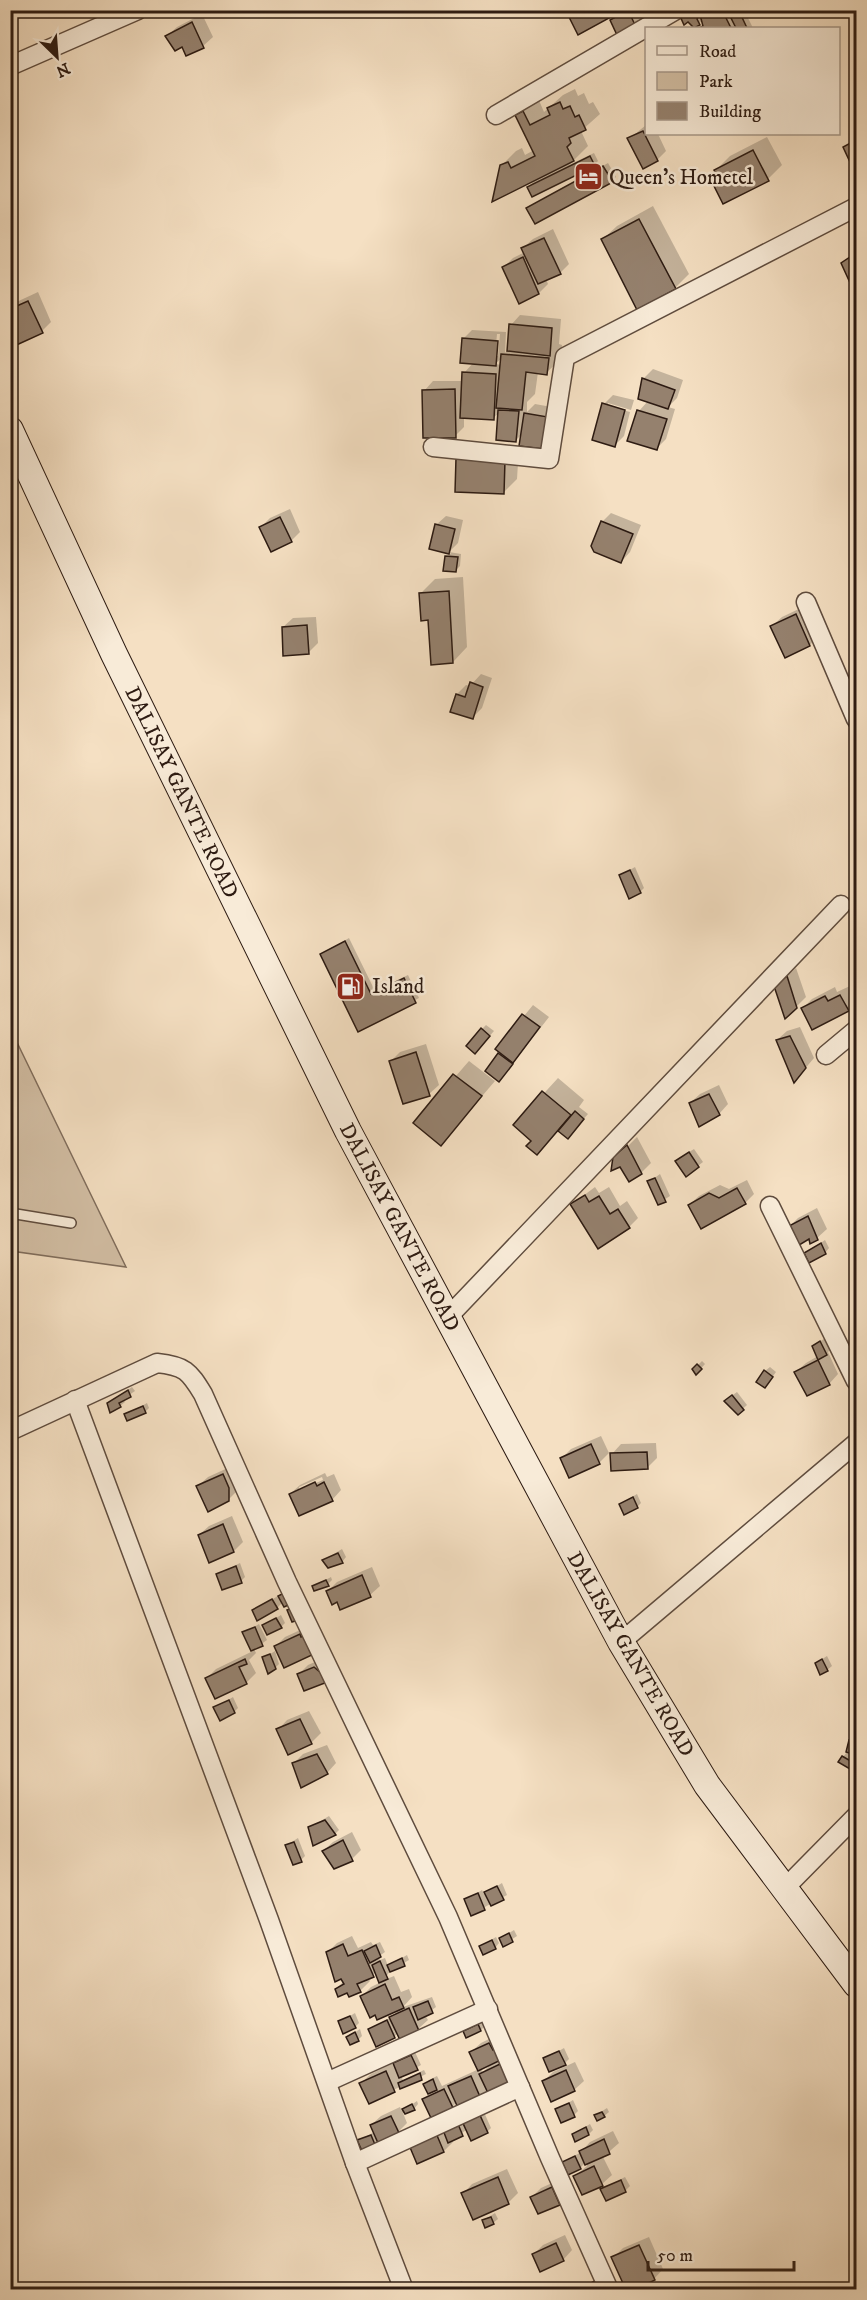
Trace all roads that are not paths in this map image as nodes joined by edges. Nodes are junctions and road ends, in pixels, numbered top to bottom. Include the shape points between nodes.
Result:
1 (138, 10) edge
2 (676, 10) edge
3 (647, 27) edge
4 (645, 28) edge
5 (10, 66) edge
6 (496, 115) dead end
7 (856, 207) edge
8 (10, 430) edge
9 (434, 447) dead end
10 (806, 602) dead end
11 (856, 719) edge
12 (841, 905) dead end
13 (856, 1030) edge
14 (826, 1055) dead end
15 (770, 1206) dead end
16 (10, 1213) edge
17 (71, 1223) dead end
18 (448, 1317) junction
19 (856, 1381) edge
20 (75, 1400) junction
21 (10, 1431) edge
22 (856, 1443) edge
23 (621, 1642) junction
24 (856, 1816) edge
25 (784, 1889) junction
26 (856, 1984) edge
27 (488, 2009) junction
28 (327, 2082) junction
29 (520, 2087) junction
30 (355, 2163) junction
31 (404, 2289) edge
32 (609, 2289) edge

1 - 5 street
2 - 3 street
4 - 6 street
7 - 9 street via 565,357 549,459
8 - 18 main road, DALISAY GANTE ROAD via 114,654 348,1131
10 - 11 street
12 - 18 street
13 - 14 street
15 - 19 street
16 - 17 lane
18 - 23 main road, DALISAY GANTE ROAD
20 - 21 street
20 - 27 street via 157,1363 178,1365 191,1375
20 - 28 street
22 - 23 street
23 - 25 main road, DALISAY GANTE ROAD via 702,1776
24 - 25 street
25 - 26 main road, DALISAY GANTE ROAD
27 - 28 street
27 - 29 street
28 - 30 street
29 - 30 street
29 - 32 street
30 - 31 street

